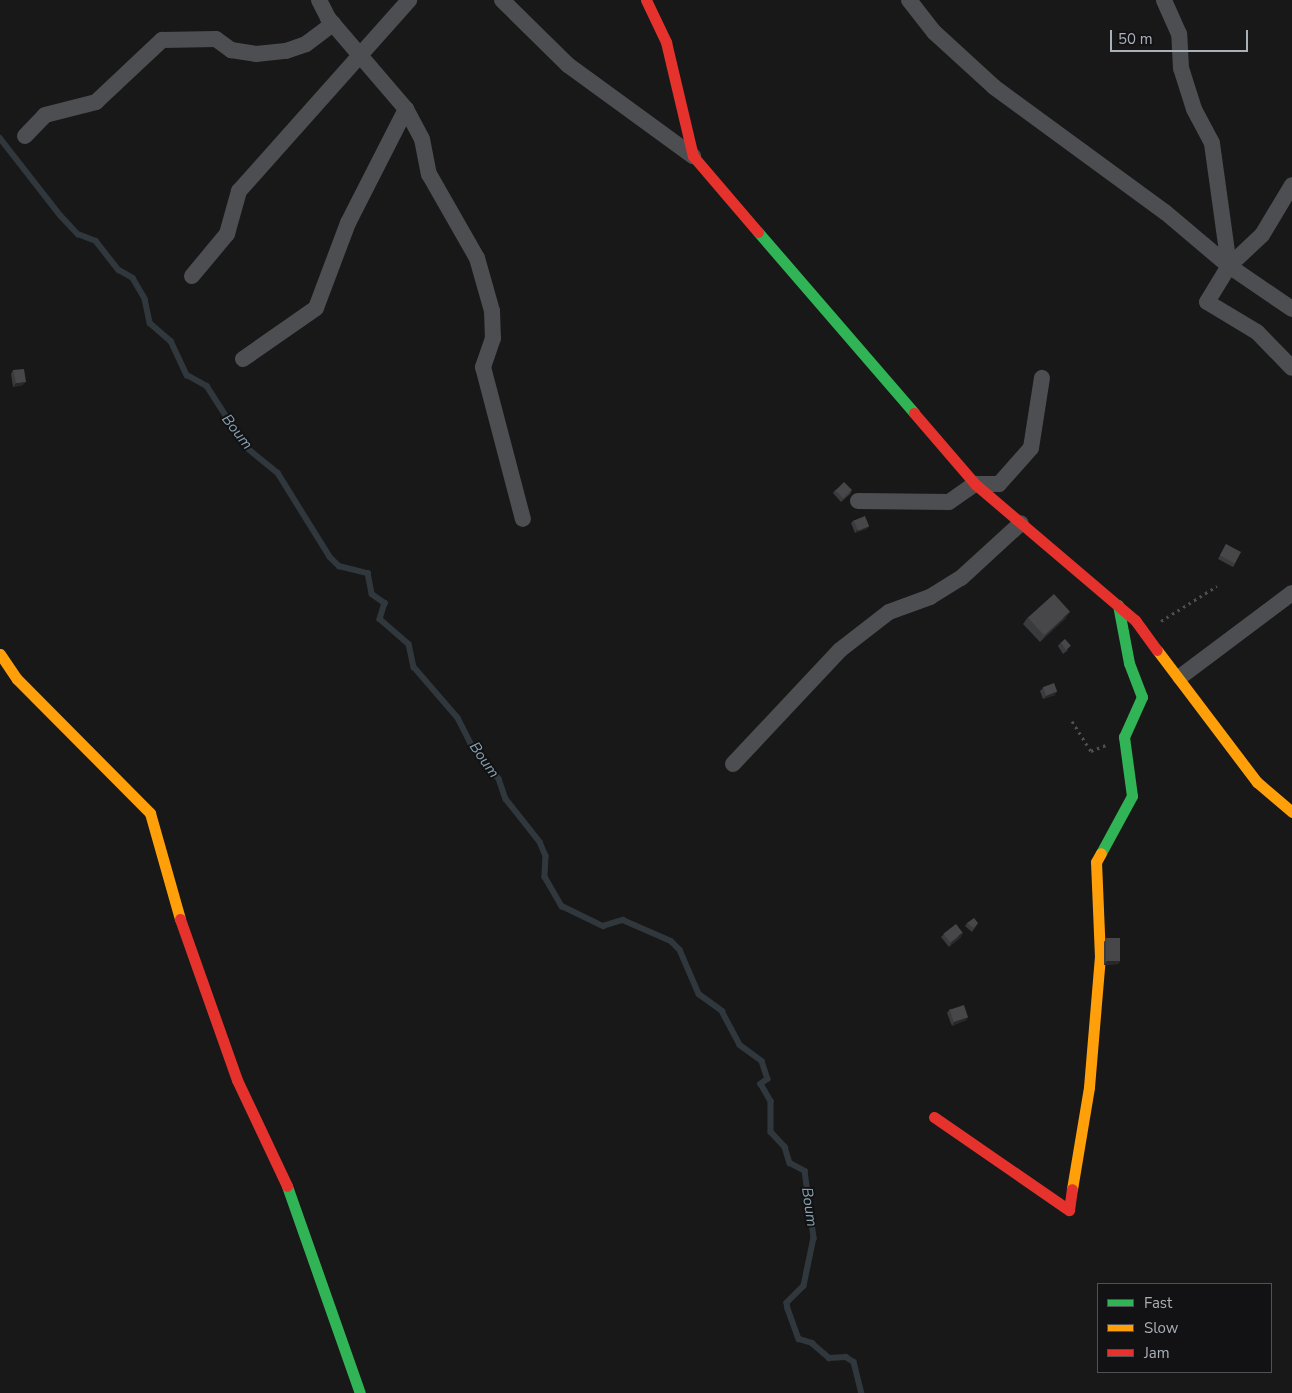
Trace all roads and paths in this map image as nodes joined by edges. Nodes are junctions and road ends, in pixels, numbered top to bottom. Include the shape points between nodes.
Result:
1 (319, 0) edge
2 (408, 0) edge
3 (502, 0) edge
4 (646, 0) edge
5 (909, 0) edge
6 (1164, 0) edge
7 (333, 24) junction
8 (362, 56) junction
9 (406, 109) junction
10 (24, 136) dead end
11 (693, 156) junction
12 (1292, 185) edge
13 (1228, 266) junction
14 (192, 276) dead end
15 (1292, 309) edge
16 (243, 359) dead end
17 (1292, 368) edge
18 (1042, 378) dead end
19 (975, 484) junction
20 (858, 501) dead end
21 (523, 519) dead end
22 (1021, 523) junction
23 (1217, 586) dead end
24 (1292, 593) edge
25 (1118, 605) junction
26 (1135, 620) junction
27 (0, 654) edge
28 (1180, 677) junction
29 (1072, 721) dead end
30 (1124, 737) junction
31 (733, 764) dead end
32 (1292, 812) edge
33 (934, 1117) dead end
34 (360, 1393) edge

1 - 7 street
2 - 8 street via 380,28
3 - 11 street via 568,65
4 - 11 street via 666,42
5 - 13 street via 934,32 994,87 1165,212
6 - 13 street via 1179,34 1181,68 1194,110 1212,144
7 - 8 street
7 - 10 street via 306,44 256,54 231,50 216,39 162,40 96,102 45,115
8 - 9 street
8 - 14 street via 239,191 228,234
9 - 16 street via 348,223 316,308
9 - 21 street via 422,139 429,174 478,258 492,311 493,338 483,367
11 - 19 street
12 - 13 street via 1262,235
13 - 15 street
13 - 17 street via 1207,302 1256,332
18 - 19 street via 1032,448 999,484
19 - 20 street via 949,502
19 - 22 street
22 - 25 street
22 - 31 street via 962,578 930,597 889,612 840,650
23 - 26 path via 1162,621
24 - 28 street
25 - 26 street
25 - 30 street via 1129,663 1142,697
26 - 28 street
27 - 34 street via 17,679 150,813 192,964 237,1080 298,1209
28 - 32 street via 1257,782
29 - 30 path via 1091,751
30 - 33 street via 1132,796 1096,862 1100,957 1089,1087 1069,1210

